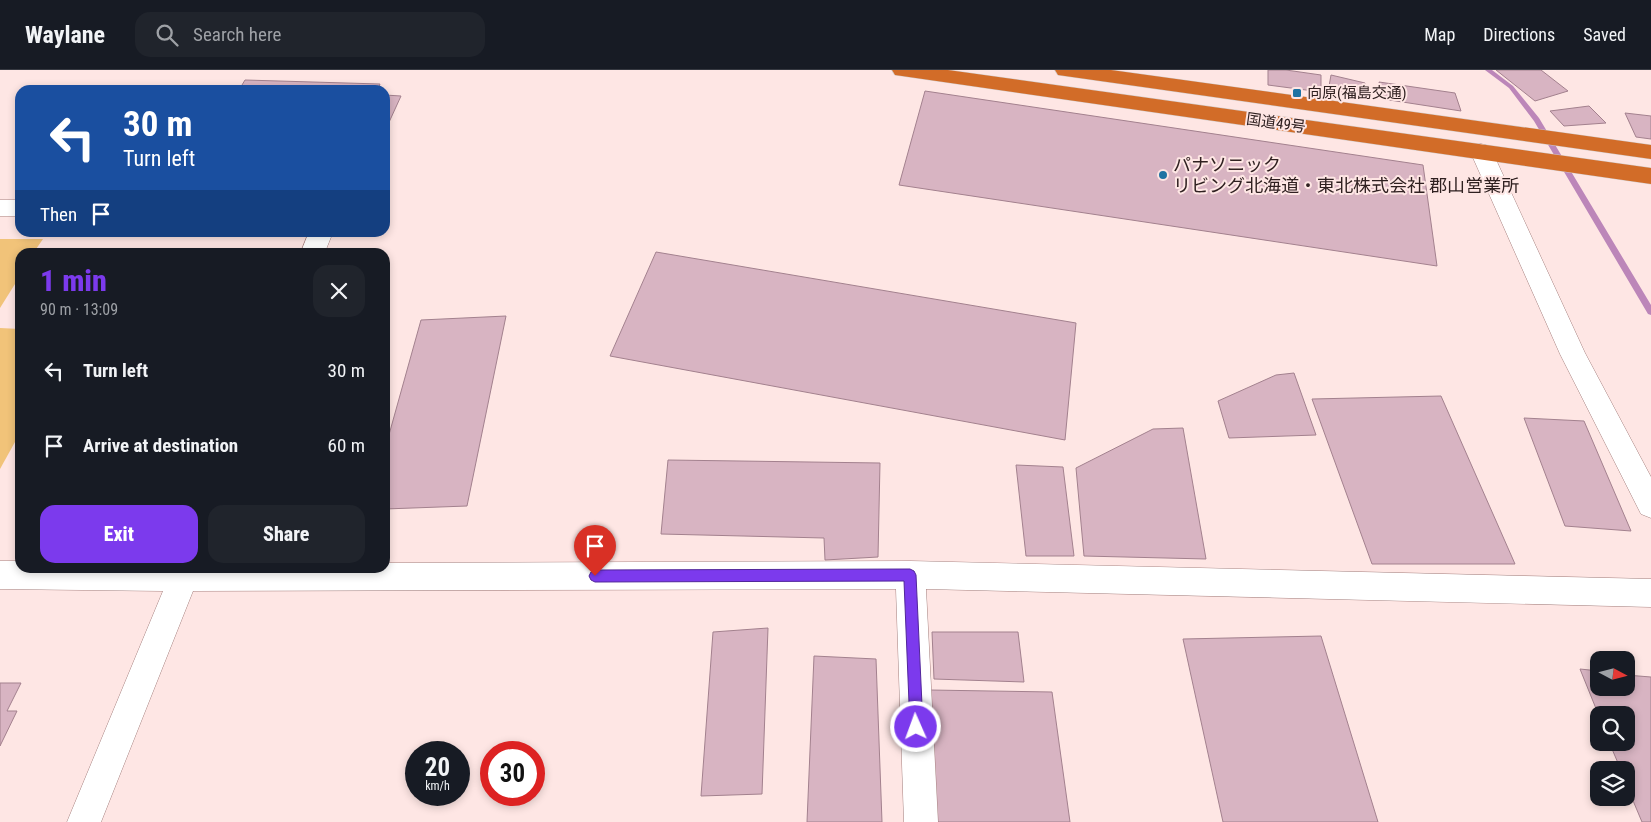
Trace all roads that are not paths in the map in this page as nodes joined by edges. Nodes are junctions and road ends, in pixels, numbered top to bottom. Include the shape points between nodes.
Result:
1 (902, 70) edge
2 (1065, 70) edge
3 (1481, 151) junction
4 (1651, 152) edge
5 (1651, 176) edge
6 (0, 208) edge
7 (15, 208) edge
8 (1651, 504) edge
9 (139, 573) edge
10 (185, 573) edge
11 (390, 573) edge
12 (910, 575) junction
13 (0, 576) edge
14 (1651, 593) edge
15 (84, 822) edge
16 (921, 822) edge

1 - 3 highway, 国道49号
2 - 4 highway, 国道49号
3 - 5 highway, 国道49号
3 - 8 street via 1573,354
6 - 7 street
9 - 13 street
10 - 15 street
11 - 12 street
12 - 14 street
12 - 16 street

